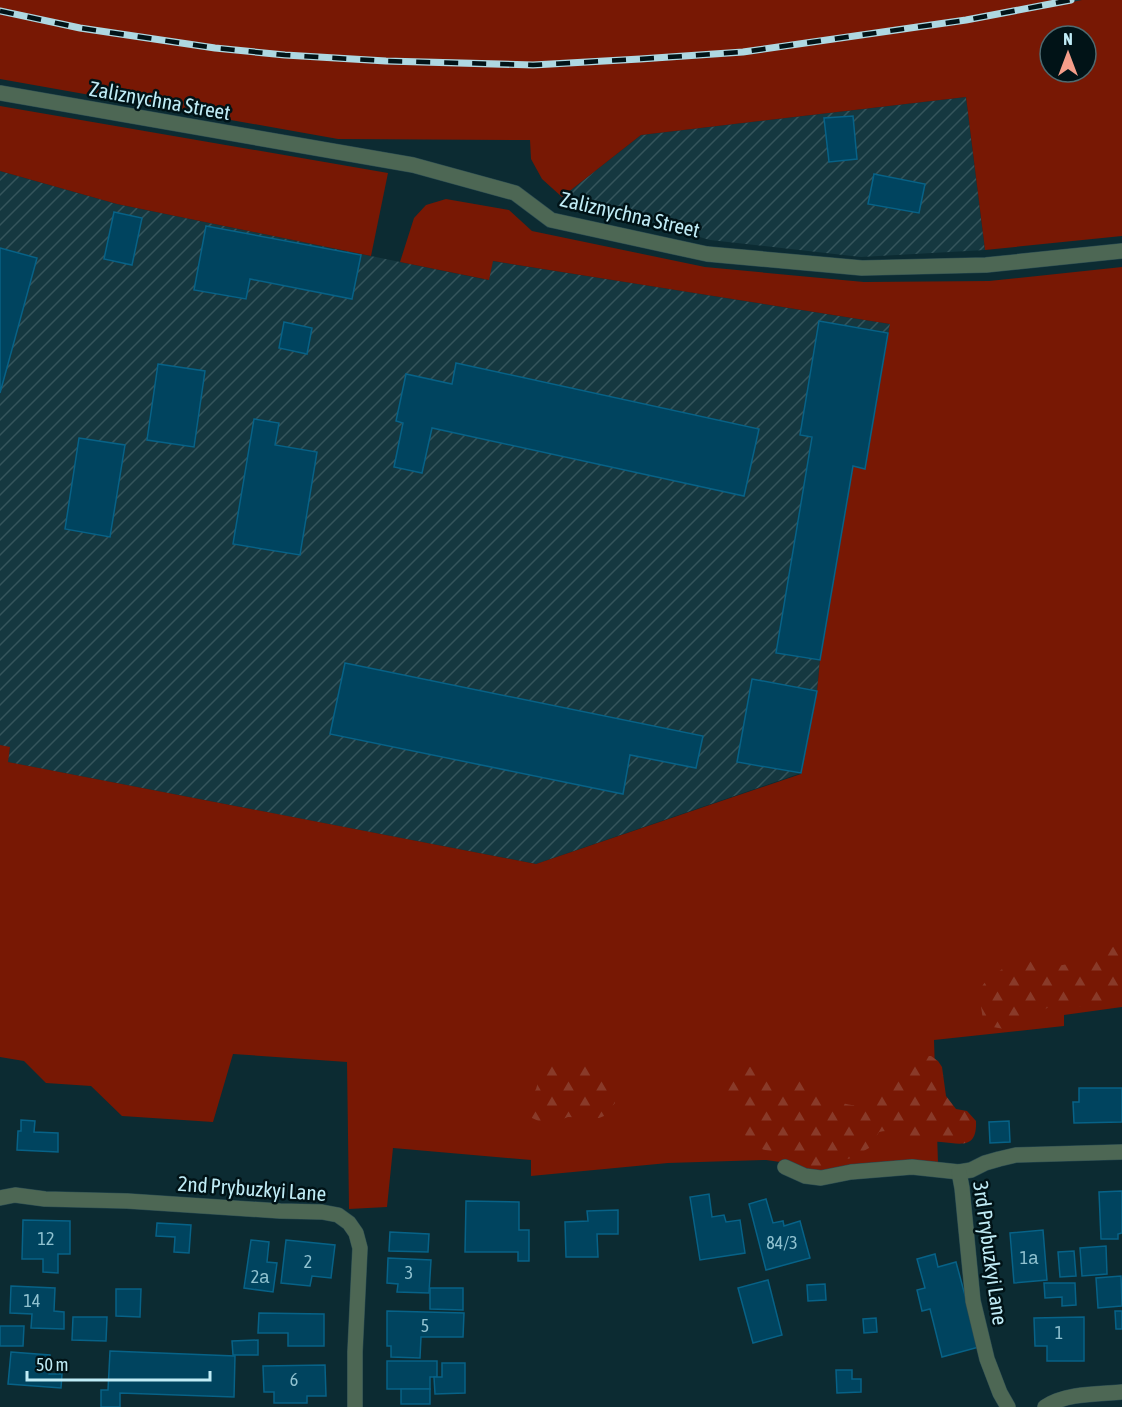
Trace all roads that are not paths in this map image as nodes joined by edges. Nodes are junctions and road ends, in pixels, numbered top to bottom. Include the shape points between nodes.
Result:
1 (0, 93) edge
2 (1122, 251) edge
3 (1122, 1152) edge
4 (785, 1167) dead end
5 (959, 1172) junction
6 (0, 1198) edge
7 (1122, 1392) edge
8 (355, 1407) edge
9 (1008, 1407) edge
10 (1045, 1407) edge

1 - 2 street, Zaliznychna Street via 413,165 515,193 551,220 707,254 862,268 986,265
3 - 5 street, 3rd Prybuzkyi Lane via 1027,1154 999,1158
4 - 5 street, 3rd Prybuzkyi Lane via 821,1178 912,1167
5 - 9 street, 3rd Prybuzkyi Lane via 973,1301 987,1359
6 - 8 street, 2nd Prybuzkyi Lane via 15,1195 338,1215 356,1233 360,1248
7 - 10 street via 1069,1398

